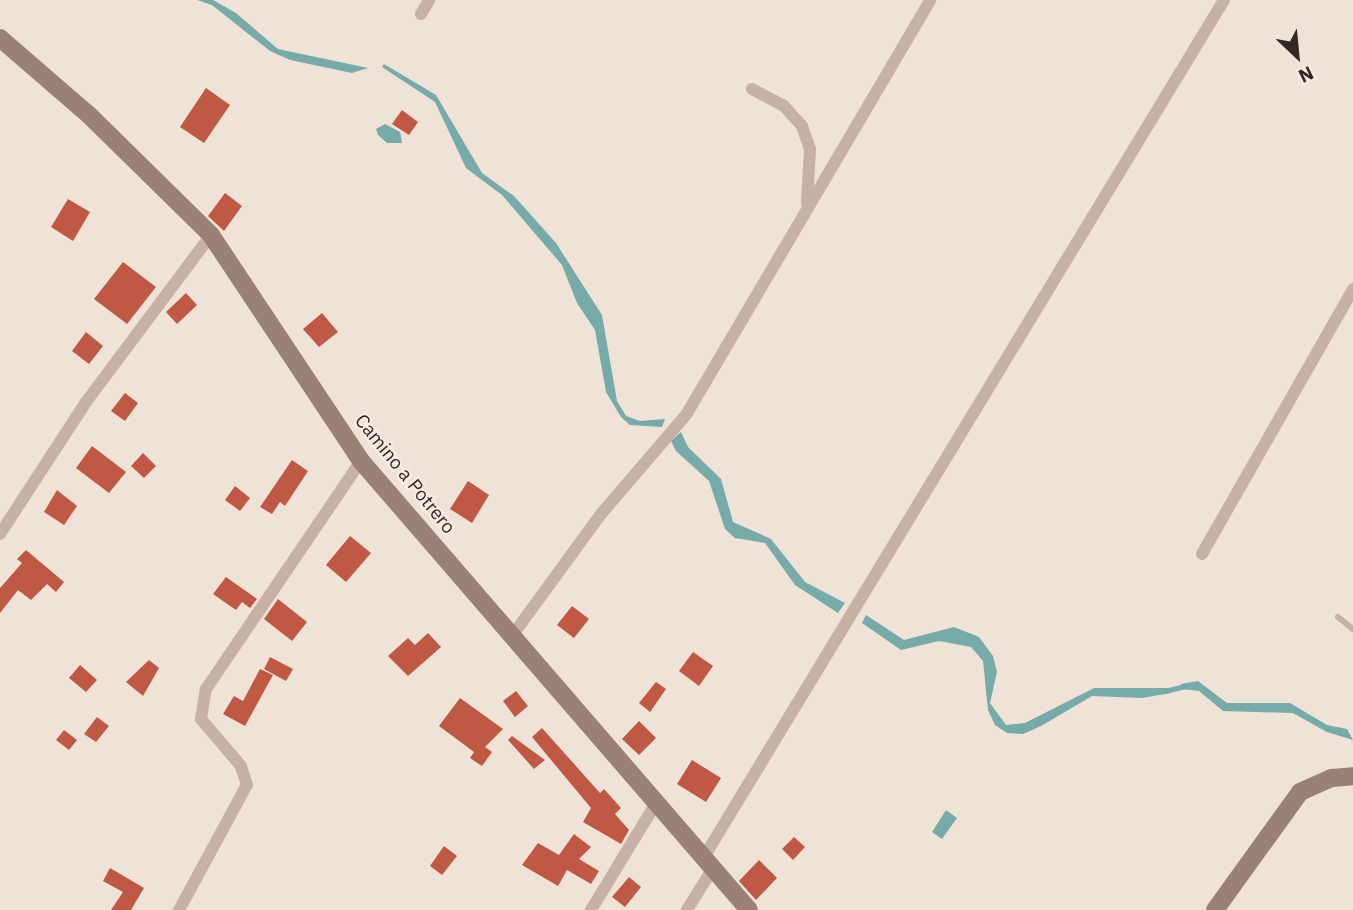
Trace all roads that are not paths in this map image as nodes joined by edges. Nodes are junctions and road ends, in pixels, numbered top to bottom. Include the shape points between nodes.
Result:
1 (429, 0) edge
2 (930, 0) edge
3 (1224, 0) edge
4 (421, 14) dead end
5 (0, 38) edge
6 (752, 89) dead end
7 (806, 211) junction
8 (211, 235) junction
9 (1353, 289) edge
10 (361, 461) junction
11 (0, 534) edge
12 (1202, 554) dead end
13 (1338, 617) dead end
14 (1353, 629) edge
15 (512, 636) junction
16 (1353, 776) edge
17 (656, 803) junction
18 (709, 863) junction
19 (179, 910) edge
20 (591, 910) edge
21 (687, 910) edge
22 (749, 910) edge
23 (1215, 910) edge

1 - 4 street
2 - 7 street
3 - 18 street
5 - 8 street, Camino a Potrero via 89,115
6 - 7 street via 784,106 803,126 810,149
7 - 15 street via 686,415 626,481
8 - 10 street, Camino a Potrero
8 - 11 street via 86,402
9 - 12 street
10 - 15 street, Camino a Potrero
10 - 19 street via 206,689 201,719 241,766 247,785
13 - 14 lane
15 - 17 street, Camino a Potrero
16 - 23 street via 1332,778 1300,792
17 - 18 street, Camino a Potrero
17 - 20 street
18 - 21 street
18 - 22 street, Camino a Potrero

